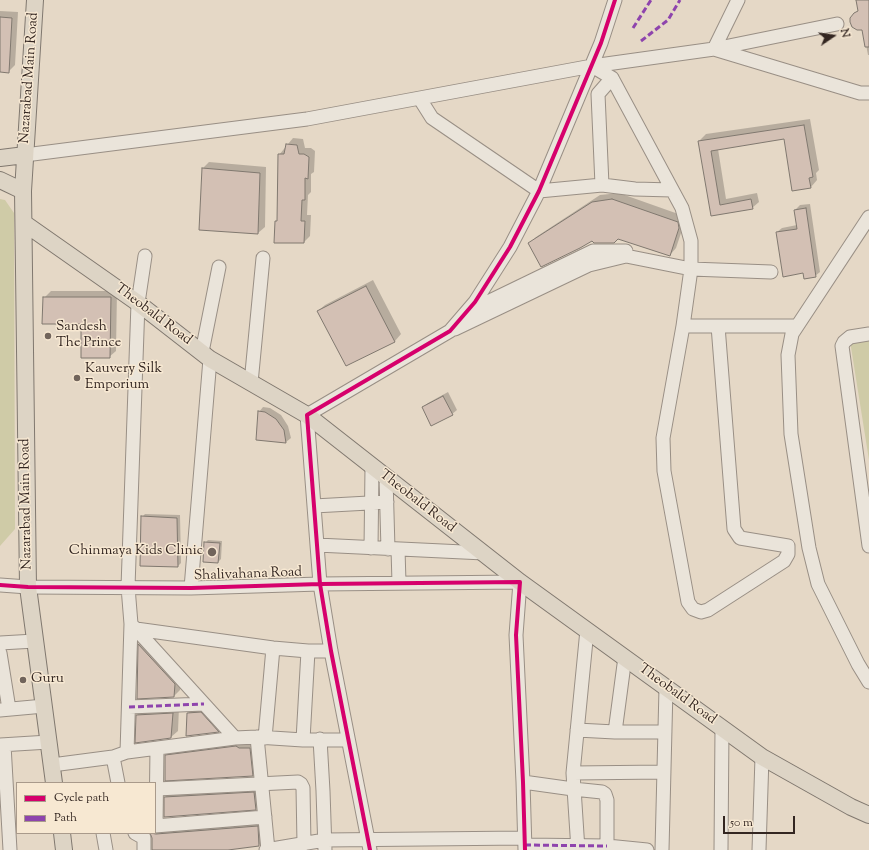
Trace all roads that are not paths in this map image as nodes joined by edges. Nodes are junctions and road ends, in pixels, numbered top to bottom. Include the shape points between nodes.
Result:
1 (35, 0) edge
2 (615, 0) edge
3 (738, 0) edge
4 (837, 24) dead end
5 (714, 49) junction
6 (592, 66) junction
7 (612, 78) junction
8 (869, 93) edge
9 (420, 99) junction
10 (25, 155) junction
11 (0, 158) edge
12 (0, 180) edge
13 (602, 185) junction
14 (672, 190) junction
15 (23, 191) junction
16 (539, 191) junction
17 (869, 217) edge
18 (24, 223) junction
19 (145, 256) dead end
20 (263, 258) dead end
21 (664, 258) dead end
22 (219, 266) dead end
23 (691, 268) junction
24 (771, 272) dead end
25 (138, 303) junction
26 (466, 313) junction
27 (683, 326) junction
28 (718, 326) junction
29 (797, 326) junction
30 (450, 331) junction
31 (869, 334) edge
32 (206, 356) junction
33 (251, 383) junction
34 (307, 416) junction
35 (372, 467) junction
36 (386, 478) junction
37 (387, 502) junction
38 (372, 503) junction
39 (314, 506) junction
40 (317, 545) junction
41 (869, 546) edge
42 (371, 548) junction
43 (393, 549) junction
44 (484, 553) junction
45 (520, 582) junction
46 (399, 583) junction
47 (320, 584) junction
48 (0, 585) edge
49 (28, 587) junction
50 (128, 587) junction
51 (191, 588) junction
52 (134, 627) junction
53 (587, 630) junction
54 (35, 641) junction
55 (0, 643) edge
56 (273, 648) junction
57 (308, 651) junction
58 (331, 651) junction
59 (0, 653) edge
60 (625, 657) junction
61 (869, 682) edge
62 (666, 688) junction
63 (204, 704) junction
64 (44, 706) junction
65 (129, 707) junction
66 (4, 709) edge
67 (722, 728) junction
68 (576, 730) junction
69 (615, 732) junction
70 (665, 732) junction
71 (261, 737) junction
72 (235, 738) junction
73 (320, 739) junction
74 (303, 740) junction
75 (348, 740) junction
76 (49, 742) junction
77 (2, 745) edge
78 (157, 748) junction
79 (127, 752) junction
80 (113, 757) junction
81 (762, 757) junction
82 (52, 765) junction
83 (664, 772) junction
84 (572, 773) junction
85 (54, 782) edge
86 (118, 782) edge
87 (523, 782) junction
88 (262, 784) junction
89 (157, 789) junction
90 (573, 789) junction
91 (8, 800) edge
92 (869, 815) edge
93 (265, 817) junction
94 (156, 826) edge
95 (65, 834) edge
96 (103, 834) edge
97 (137, 834) edge
98 (7, 843) edge
99 (304, 844) junction
100 (501, 844) edge
101 (525, 844) edge
102 (325, 845) edge
103 (369, 845) edge
104 (578, 848) edge
105 (607, 848) edge
106 (282, 849) edge
107 (64, 850) edge
108 (106, 850) edge
109 (144, 850) edge
110 (267, 850) edge
111 (640, 850) edge
112 (662, 850) edge
113 (721, 850) edge
114 (759, 850) edge

1 - 10 main road, Nazarabad Main Road
2 - 6 street
3 - 5 street
4 - 5 street
5 - 6 street
5 - 8 street via 860,93
6 - 7 street
6 - 9 street
6 - 16 street
7 - 13 street via 598,94
7 - 14 street
9 - 10 street via 307,119
9 - 16 street via 432,118
10 - 11 main road
10 - 15 main road
12 - 15 main road
13 - 14 street
13 - 16 street
14 - 23 street via 682,208 691,241
15 - 18 main road
16 - 26 street via 510,247 476,302
17 - 29 street
18 - 25 main road, Theobald Road
18 - 49 main road, Nazarabad Main Road
19 - 25 street
20 - 33 street
21 - 26 street via 637,250 593,251
22 - 32 street
23 - 24 street
23 - 27 street
23 - 30 street via 626,256 589,265
25 - 32 main road, Theobald Road
25 - 50 street
26 - 30 street
27 - 28 street
27 - 28 street via 663,438 664,472 688,602 693,609 701,612 784,561 788,554 788,546 740,538 734,529
28 - 29 street
29 - 61 street via 792,334 788,355 791,434 809,548 818,584
30 - 34 street
31 - 41 street via 850,337 842,346
32 - 33 main road, Theobald Road
32 - 51 street
33 - 34 main road, Theobald Road
34 - 35 main road, Theobald Road
34 - 39 street
35 - 36 main road, Theobald Road
35 - 38 street
36 - 37 street
36 - 44 main road, Theobald Road
37 - 38 street
37 - 43 street
38 - 39 street
38 - 42 street
39 - 40 street
40 - 42 street
40 - 47 street
42 - 43 street
43 - 44 street
43 - 46 street
44 - 45 main road, Theobald Road
45 - 46 street, Shalivahana Road
45 - 53 main road, Theobald Road
45 - 87 street via 516,635
46 - 47 street, Shalivahana Road
47 - 51 street, Shalivahana Road
47 - 58 street
48 - 49 street, Shalivahana Road
49 - 50 street, Shalivahana Road
49 - 54 main road, Nazarabad Main Road
50 - 51 street, Shalivahana Road
50 - 52 street
52 - 56 street
52 - 63 street
52 - 65 street
53 - 60 main road, Theobald Road
53 - 68 street
54 - 55 street
54 - 64 main road, Nazarabad Main Road
56 - 57 street
56 - 71 street
57 - 58 street
57 - 74 street
58 - 75 street
59 - 66 street
60 - 62 main road, Theobald Road
60 - 69 street
62 - 67 main road, Theobald Road
62 - 70 street
63 - 65 street
63 - 72 street
64 - 66 street
64 - 76 main road, Nazarabad Main Road
65 - 79 street
67 - 81 main road, Theobald Road
67 - 113 street
68 - 69 street
68 - 84 street
69 - 70 street
70 - 83 street
71 - 72 street
71 - 74 street
71 - 88 street
72 - 78 street
73 - 74 street
73 - 75 street
73 - 102 street
75 - 103 street
76 - 77 street
76 - 82 main road, Nazarabad Main Road
77 - 91 street
78 - 79 street
78 - 89 street
79 - 80 street
80 - 82 street
80 - 86 street
81 - 92 main road, Theobald Road
81 - 114 street
82 - 85 main road, Nazarabad Main Road
83 - 84 street
83 - 112 street
84 - 90 street
87 - 90 street
87 - 101 street
88 - 89 street
88 - 93 street
88 - 99 street via 301,784
89 - 94 street
90 - 104 street
90 - 105 street via 605,794
91 - 98 street
93 - 94 street
93 - 110 street
95 - 107 main road
96 - 108 street
97 - 109 street via 144,838
99 - 102 street
99 - 106 street
100 - 101 street
100 - 103 street
101 - 104 street
102 - 103 street
104 - 105 street
105 - 111 street
106 - 110 street

